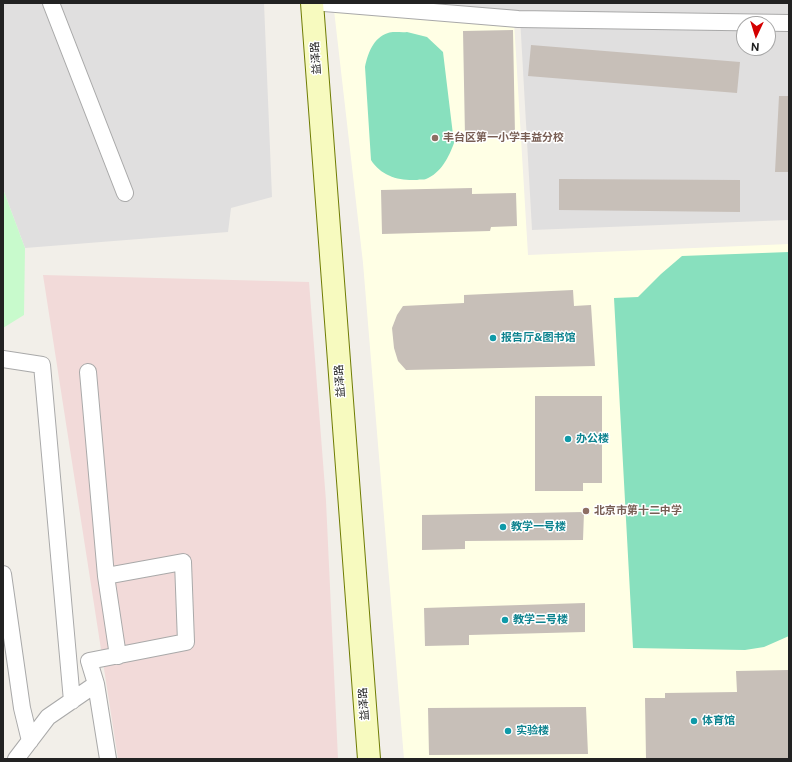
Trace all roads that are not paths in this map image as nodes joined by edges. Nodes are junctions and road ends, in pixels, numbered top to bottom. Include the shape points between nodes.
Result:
1 (52, 3) edge
2 (312, 3) edge
3 (324, 3) edge
4 (789, 23) edge
5 (125, 193) dead end
6 (3, 359) edge
7 (88, 372) dead end
8 (3, 574) edge
9 (106, 576) junction
10 (118, 656) junction
11 (96, 684) junction
12 (72, 701) junction
13 (30, 741) junction
14 (16, 759) edge
15 (108, 759) edge
16 (368, 759) edge

1 - 5 street
2 - 16 street, 益泽路
3 - 4 street via 518,19
6 - 12 street via 42,365
7 - 9 street
8 - 13 street via 22,708
9 - 10 street
9 - 10 street via 183,562 186,642
10 - 11 street via 89,661
11 - 12 street
11 - 15 street
12 - 13 street via 48,717
13 - 14 street

